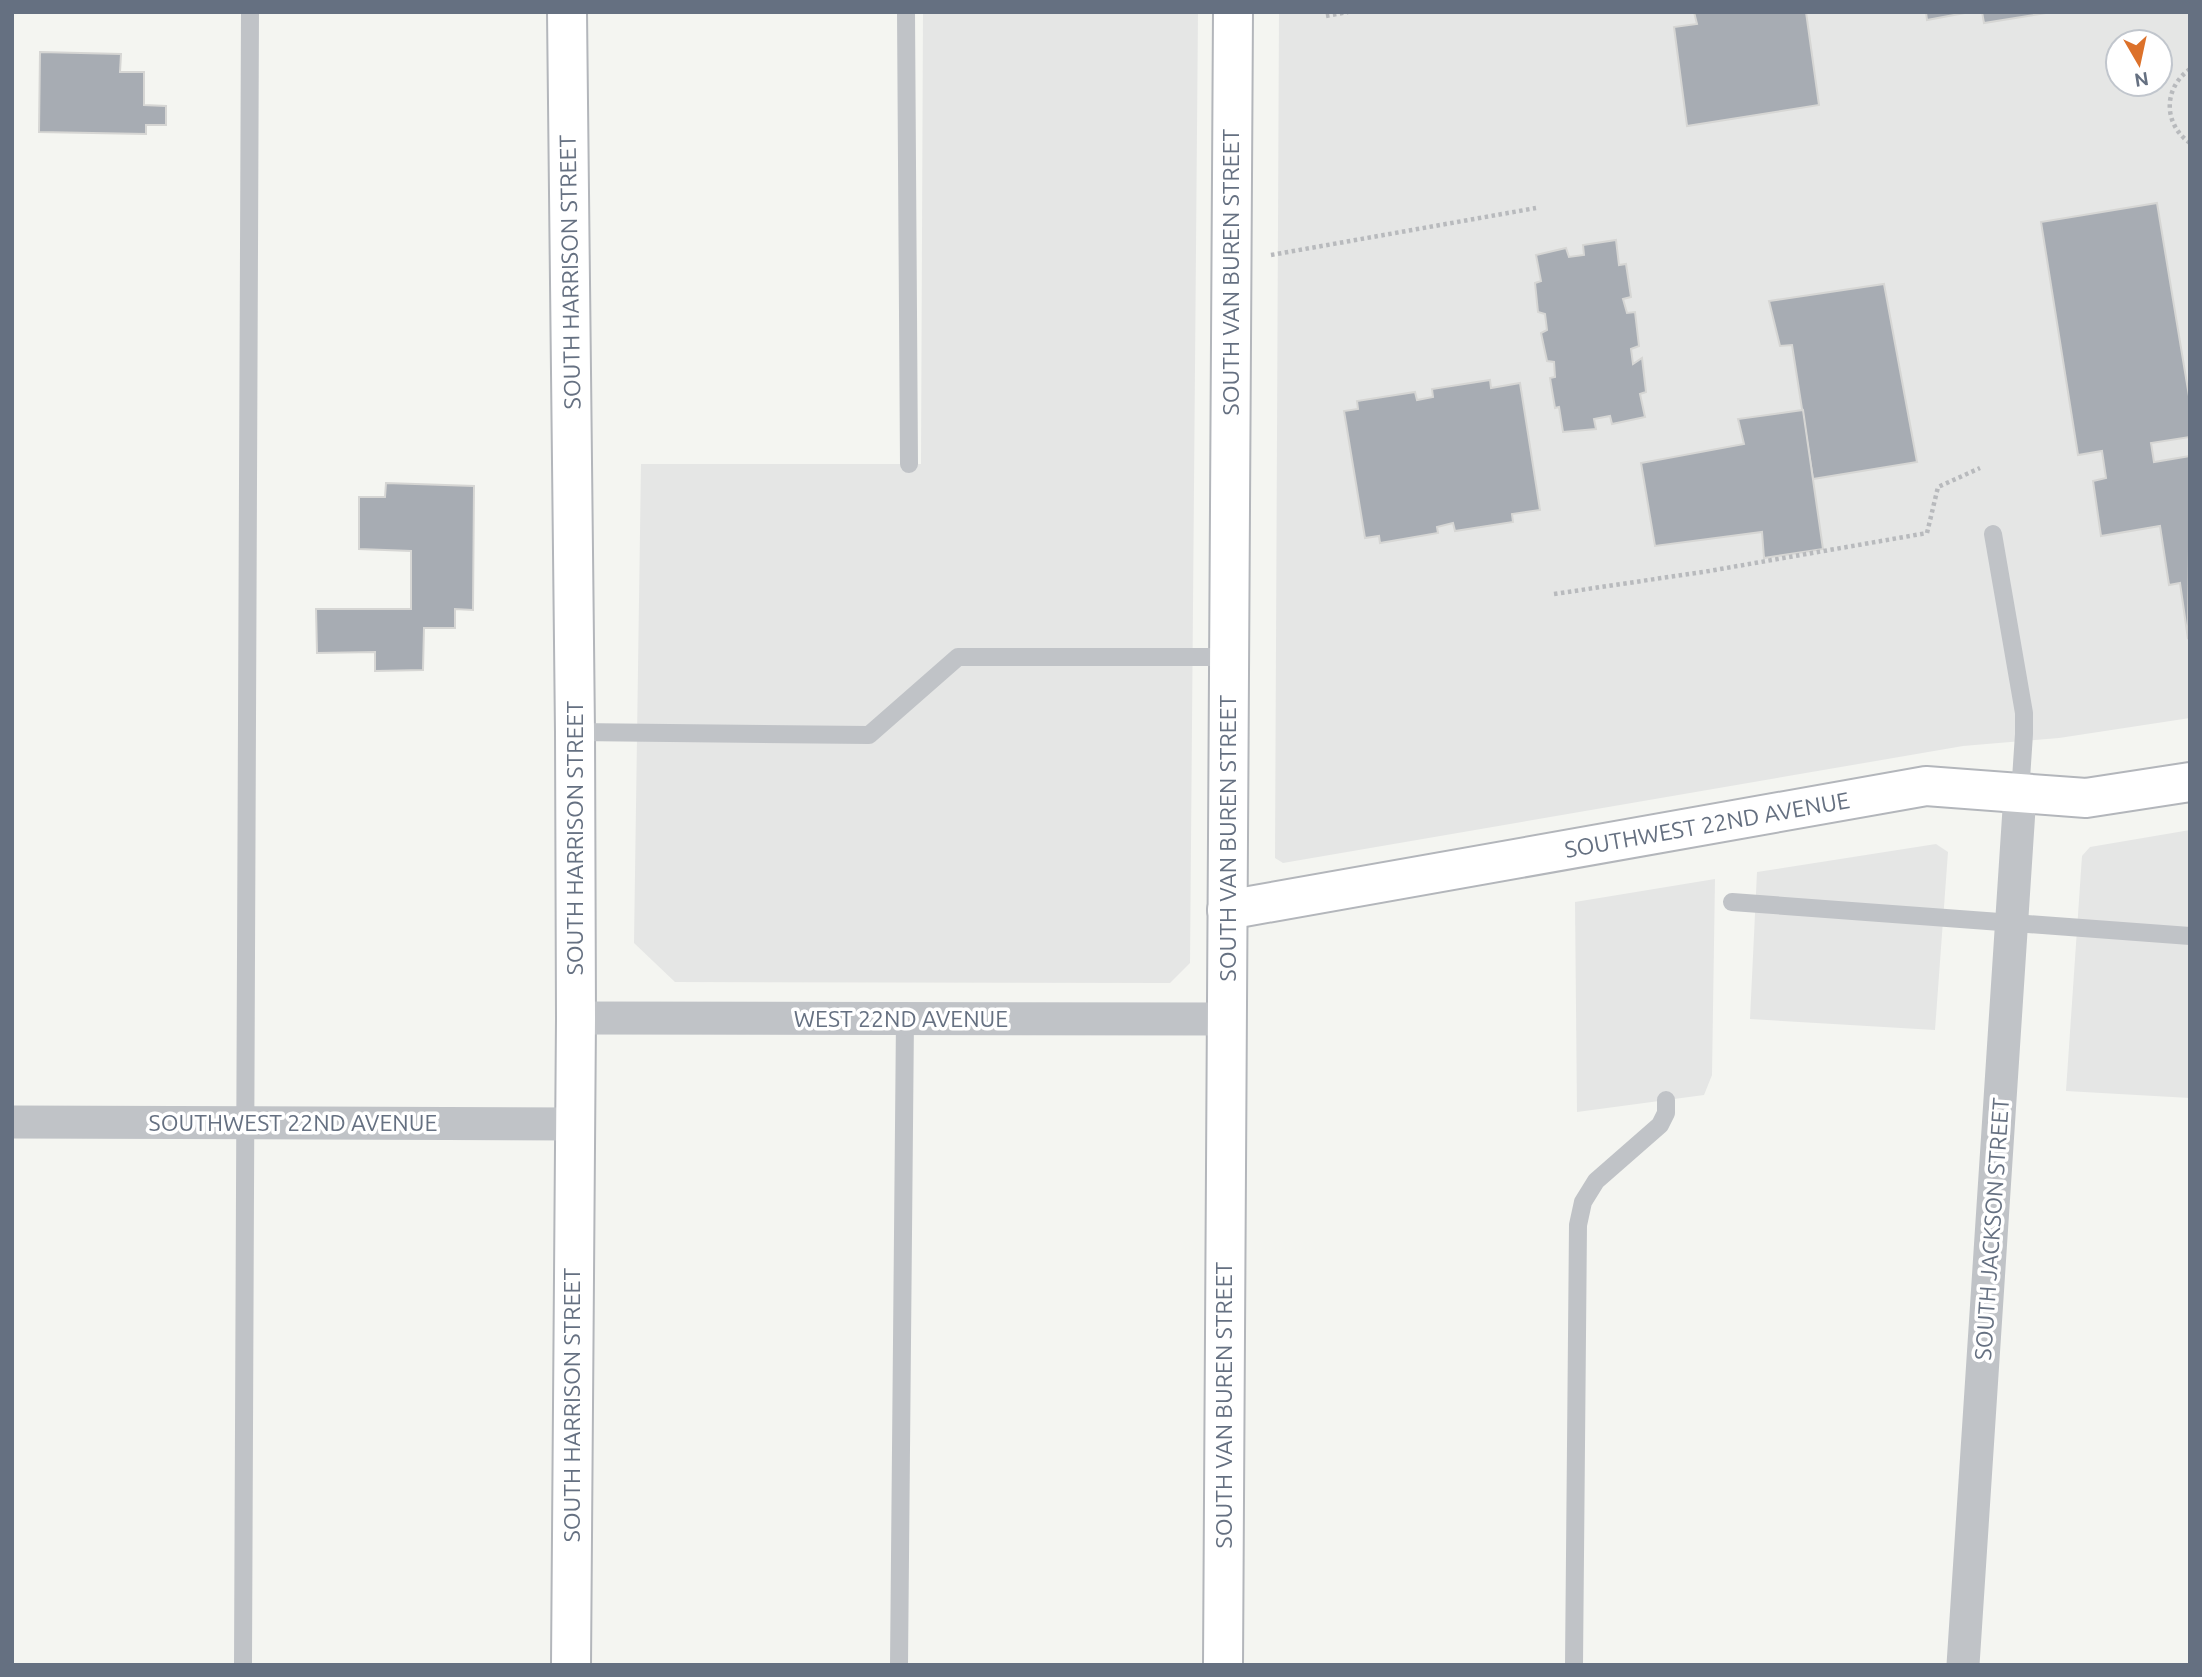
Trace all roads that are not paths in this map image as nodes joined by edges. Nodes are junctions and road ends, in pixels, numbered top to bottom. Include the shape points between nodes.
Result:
1 (250, 12) edge
2 (566, 12) edge
3 (906, 12) edge
4 (1233, 12) edge
5 (909, 464) dead end
6 (1993, 534) dead end
7 (1229, 657) junction
8 (575, 732) junction
9 (2190, 782) edge
10 (2020, 794) junction
11 (1732, 902) dead end
12 (1227, 910) junction
13 (2011, 922) junction
14 (2190, 936) edge
15 (576, 1018) junction
16 (905, 1018) junction
17 (1226, 1020) junction
18 (1666, 1100) dead end
19 (12, 1122) edge
20 (247, 1123) junction
21 (574, 1124) junction
22 (243, 1665) edge
23 (570, 1665) edge
24 (899, 1665) edge
25 (1223, 1665) edge
26 (1574, 1665) edge
27 (1963, 1665) edge

1 - 20 lane
2 - 8 street, SOUTH HARRISON STREET
3 - 5 lane
4 - 7 street, SOUTH VAN BUREN STREET
6 - 10 lane via 2024,713
7 - 8 lane via 958,657 869,735
7 - 12 street, SOUTH VAN BUREN STREET
8 - 15 street, SOUTH HARRISON STREET
9 - 10 street, SOUTHWEST 22ND AVENUE via 2086,798
10 - 12 street, SOUTHWEST 22ND AVENUE via 1926,786
10 - 13 street, SOUTH JACKSON STREET
11 - 13 lane
12 - 17 street, SOUTH VAN BUREN STREET
13 - 14 lane
13 - 27 street, SOUTH JACKSON STREET
15 - 16 street, WEST 22ND AVENUE
15 - 21 street, SOUTH HARRISON STREET
16 - 17 street, WEST 22ND AVENUE
16 - 24 lane
17 - 25 street, SOUTH VAN BUREN STREET
18 - 26 lane via 1660,1125 1596,1181 1583,1202 1578,1224
19 - 20 street, SOUTHWEST 22ND AVENUE
20 - 21 street, SOUTHWEST 22ND AVENUE
20 - 22 lane
21 - 23 street, SOUTH HARRISON STREET

